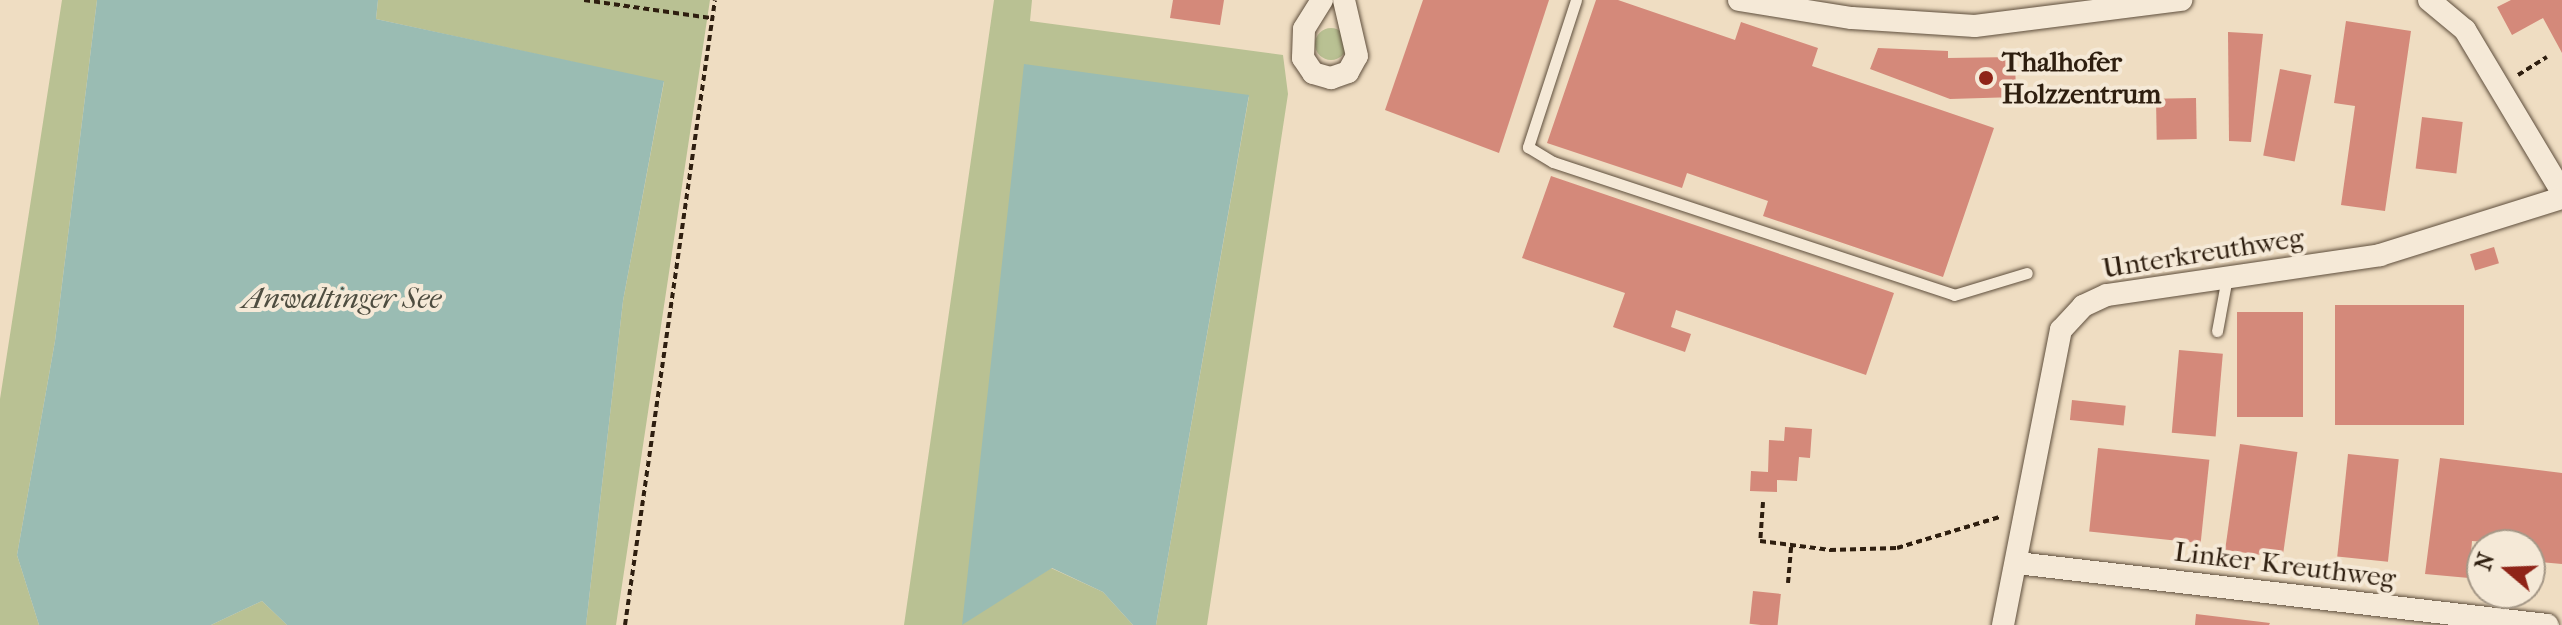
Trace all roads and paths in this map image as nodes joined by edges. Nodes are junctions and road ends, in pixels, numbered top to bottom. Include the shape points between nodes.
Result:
1 (584, 0) edge
2 (715, 0) edge
3 (1322, 0) edge
4 (1344, 0) edge
5 (1576, 0) edge
6 (1739, 0) edge
7 (2181, 0) edge
8 (2429, 0) edge
9 (711, 18) junction
10 (2547, 57) dead end
11 (2499, 87) junction
12 (2562, 192) edge
13 (2562, 198) edge
14 (2027, 273) dead end
15 (2227, 277) junction
16 (2217, 331) dead end
17 (1763, 502) dead end
18 (2025, 515) junction
19 (1791, 546) junction
20 (2017, 563) junction
21 (1788, 583) dead end
22 (625, 625) edge
23 (2003, 625) edge
24 (2547, 625) edge

1 - 9 path
2 - 9 path
3 - 4 street via 1304,29 1303,58 1313,73 1331,78 1348,72 1357,56
5 - 14 lane via 1528,147 1541,155 1954,295
6 - 7 street via 1852,18 1975,26
8 - 11 street via 2465,30
9 - 22 path
10 - 11 path
11 - 12 street
13 - 15 street, Unterkreuthweg via 2380,255
15 - 16 lane
15 - 18 street, Unterkreuthweg via 2107,295 2083,306 2061,330
17 - 19 path via 1760,541
18 - 19 path via 1978,518 1897,548
18 - 20 street, Unterkreuthweg
19 - 21 path
20 - 23 street, Unterkreuthweg
20 - 24 street, Linker Kreuthweg

